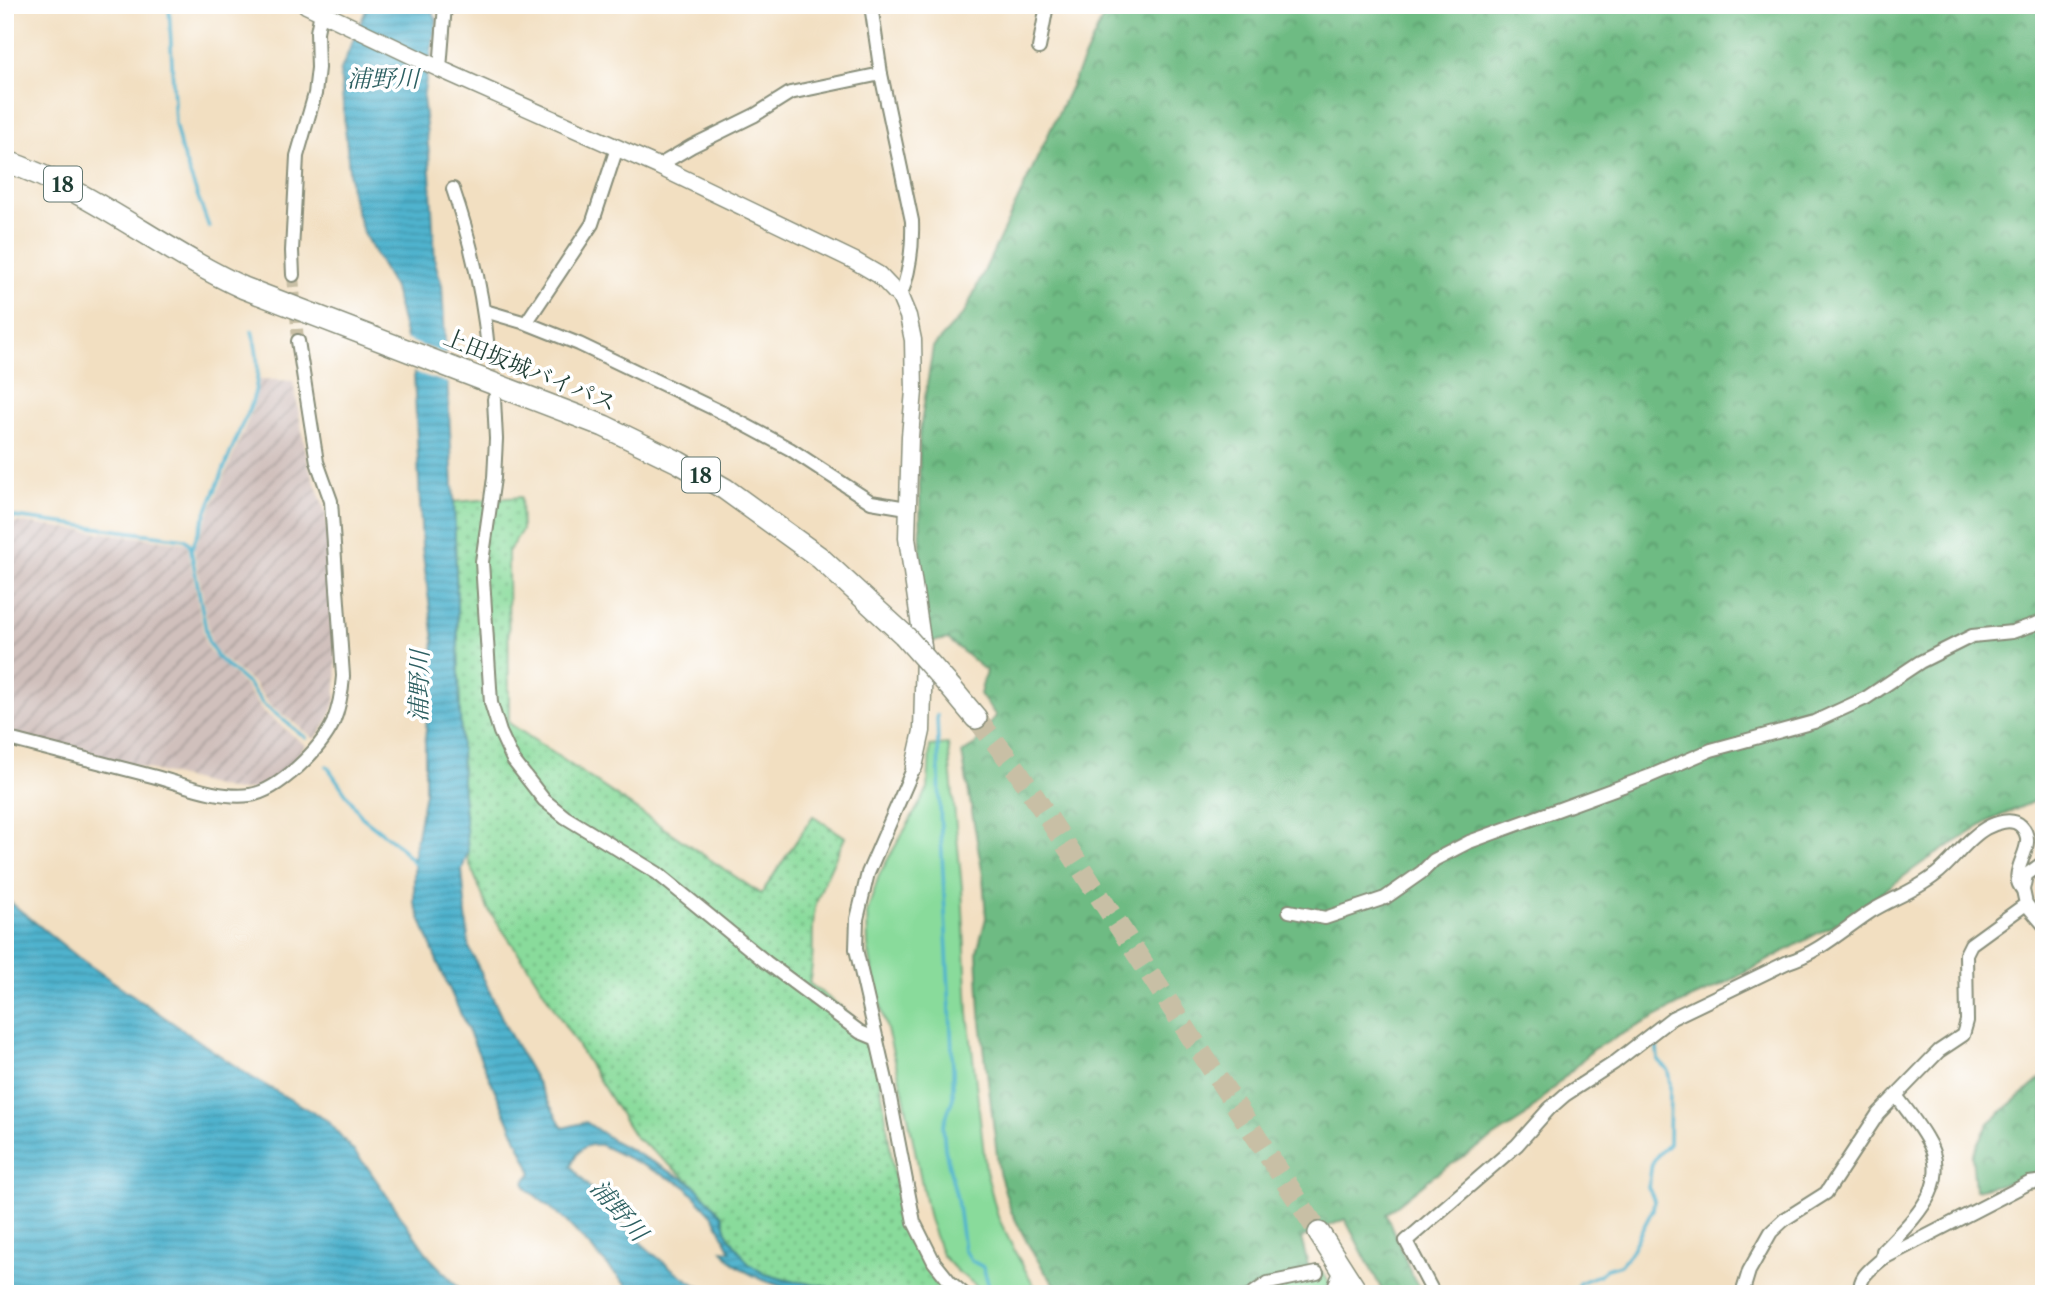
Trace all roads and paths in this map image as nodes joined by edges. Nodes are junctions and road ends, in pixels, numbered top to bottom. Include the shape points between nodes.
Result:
1 (444, 5) edge
2 (871, 5) edge
3 (1047, 5) edge
4 (314, 9) edge
5 (1039, 48) dead end
6 (437, 67) junction
7 (881, 74) junction
8 (617, 148) junction
9 (5, 161) edge
10 (657, 166) junction
11 (453, 189) dead end
12 (293, 275) tunnel mouth
13 (900, 297) junction
14 (485, 311) junction
15 (526, 323) junction
16 (298, 341) tunnel mouth
17 (488, 349) tunnel mouth
18 (494, 399) tunnel mouth
19 (907, 508) junction
20 (2044, 621) edge
21 (976, 718) tunnel mouth
22 (5, 738) edge
23 (914, 767) joint
24 (2044, 862) edge
25 (2023, 890) junction
26 (2026, 904) junction
27 (1289, 911) dead end
28 (2044, 925) edge
29 (877, 1039) junction
30 (1897, 1097) junction
31 (2044, 1181) edge
32 (1319, 1233) tunnel mouth
33 (1882, 1259) junction
34 (1341, 1267) junction
35 (1317, 1273) dead end
36 (964, 1294) edge
37 (1252, 1294) edge
38 (1333, 1294) edge
39 (1358, 1294) edge
40 (1434, 1294) edge
41 (1742, 1294) edge
42 (1861, 1294) edge

1 - 6 street
2 - 7 street
3 - 5 street
4 - 6 street
4 - 12 street via 318,68 297,156
6 - 8 street
7 - 10 street via 790,93
7 - 13 street via 912,221 909,274
8 - 10 street
8 - 15 street via 592,224
9 - 21 highway, 上田坂城バイパス / 18, bridge via 63,184 220,277 604,426 678,462 725,489 818,557 904,635
10 - 13 street via 855,261 879,275
11 - 14 street
13 - 19 street via 908,316 915,363
14 - 15 street
14 - 17 street
15 - 19 street via 723,413 790,449 871,502
16 - 22 street via 317,462 331,501 343,676 332,723 321,741 284,779 248,795 198,788
18 - 29 street via 494,478 482,562 491,703 513,761 544,800 565,817 657,873 766,962 860,1032
19 - 23 street via 909,565 924,653 922,731
20 - 27 street via 2012,632 1972,636 1814,722 1711,750 1469,842 1434,860 1385,898 1325,918
23 - 29 street via 868,873 857,919 860,973
24 - 25 street via 2026,875
25 - 26 street
25 - 40 street via 2016,874 2027,843 2021,825 2013,821 1986,828 1935,876 1871,911 1803,957 1672,1018 1565,1095 1517,1144 1406,1241
26 - 28 street
26 - 30 street via 1971,944 1966,954 1966,1030 1939,1051
29 - 36 street via 914,1222 933,1262
30 - 33 street via 1928,1140 1937,1168 1935,1184 1920,1212 1883,1251
30 - 41 street via 1871,1124 1826,1193 1772,1232 1749,1270
31 - 33 street via 2029,1183
32 - 34 highway
33 - 42 street via 1864,1275
34 - 38 street
34 - 39 highway
35 - 37 street via 1268,1283

